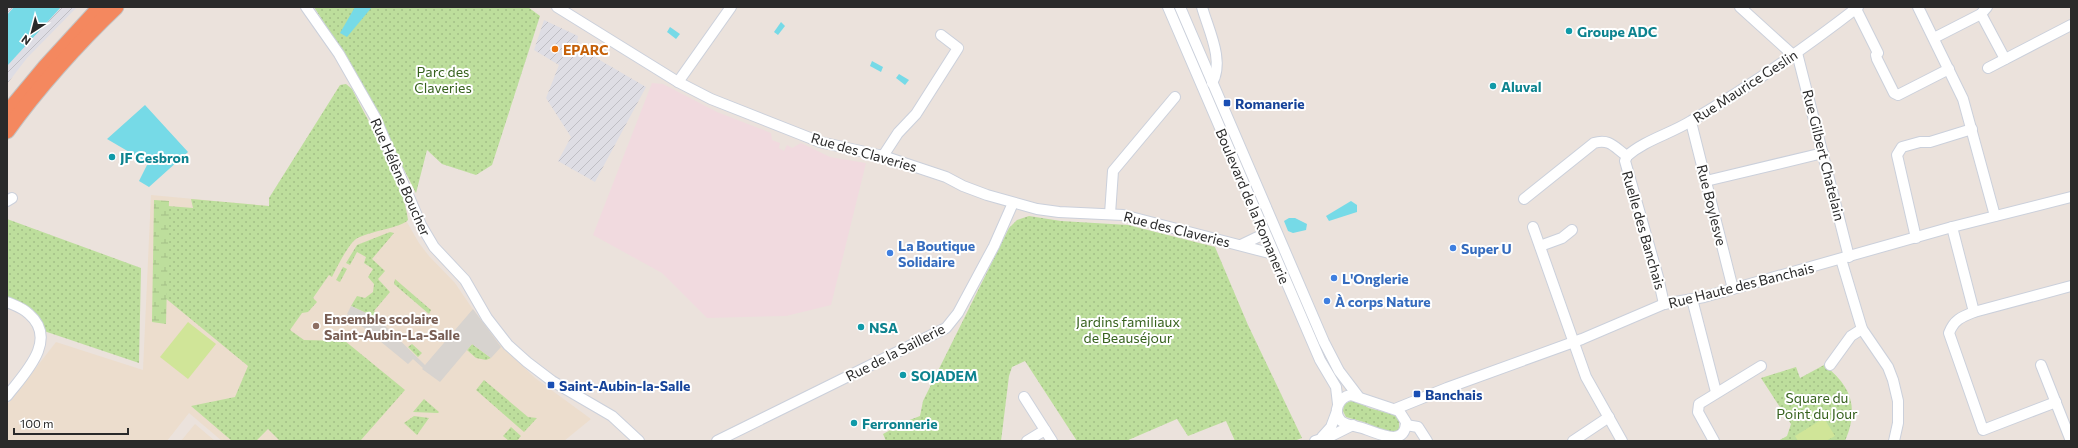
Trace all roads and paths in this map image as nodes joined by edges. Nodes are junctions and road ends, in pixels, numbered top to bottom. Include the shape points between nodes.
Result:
1 (100, 7) edge
2 (116, 7) edge
3 (306, 7) edge
4 (557, 7) edge
5 (732, 7) edge
6 (1168, 7) edge
7 (1180, 7) edge
8 (1202, 7) edge
9 (1740, 7) edge
10 (1918, 7) edge
11 (1857, 8) edge
12 (1984, 10) edge
13 (2071, 25) edge
14 (941, 35) dead end
15 (1934, 38) junction
16 (1795, 54) junction
17 (2005, 59) junction
18 (1988, 68) dead end
19 (1949, 69) junction
20 (678, 82) junction
21 (1212, 82) junction
22 (1175, 97) dead end
23 (7, 113) edge
24 (1691, 122) junction
25 (1972, 129) junction
26 (7, 132) edge
27 (1823, 153) junction
28 (883, 156) junction
29 (1626, 156) junction
30 (1706, 181) junction
31 (2071, 197) edge
32 (1524, 199) dead end
33 (1012, 203) junction
34 (1110, 214) junction
35 (1995, 216) junction
36 (1533, 227) dead end
37 (1952, 227) junction
38 (1572, 230) dead end
39 (1264, 234) junction
40 (1916, 238) junction
41 (1240, 245) junction
42 (1540, 246) junction
43 (1273, 254) junction
44 (1287, 256) junction
45 (1845, 258) junction
46 (2071, 286) edge
47 (1733, 289) junction
48 (1692, 299) junction
49 (7, 302) edge
50 (1664, 304) junction
51 (1974, 312) junction
52 (1862, 329) junction
53 (1573, 342) junction
54 (1830, 365) dead end
55 (2041, 365) dead end
56 (1761, 366) dead end
57 (1716, 392) junction
58 (7, 396) edge
59 (1358, 396) junction
60 (1024, 398) dead end
61 (1420, 399) junction
62 (2056, 402) junction
63 (1338, 408) junction
64 (1395, 409) junction
65 (1608, 417) junction
66 (1353, 425) junction
67 (1366, 429) junction
68 (1045, 430) junction
69 (1404, 430) edge
70 (1317, 440) edge
71 (638, 441) edge
72 (717, 441) edge
73 (1027, 441) edge
74 (1052, 441) edge
75 (1382, 441) edge
76 (1427, 441) edge
77 (1573, 441) edge
78 (1622, 441) edge
79 (1714, 441) edge
80 (1894, 441) edge
81 (2071, 441) edge

1 - 23 highway
2 - 26 highway via 54,73
3 - 71 street, Rue Hélène Boucher via 339,54 375,118 419,220 434,248 465,280 487,318 508,345 527,362 552,381 612,416
4 - 20 street, Rue des Claveries
5 - 20 street
6 - 39 street, Boulevard de la Romanerie
7 - 21 street, Boulevard de la Romanerie
8 - 21 street via 1216,55 1217,72
9 - 16 street
10 - 15 street
11 - 16 street, Rue Maurice Geslin
11 - 19 street via 1878,53 1877,59 1894,93 1898,95
12 - 15 street
12 - 17 street
13 - 17 street
14 - 28 street via 958,48 916,114 898,133
15 - 19 street
16 - 24 street, Rue Maurice Geslin
16 - 27 street, Rue Gilbert Chatelain
17 - 18 street
19 - 25 street via 1963,99
20 - 28 street, Rue des Claveries via 711,99 820,142
21 - 44 street, Boulevard de la Romanerie
22 - 34 street via 1113,171
24 - 29 street, Rue Maurice Geslin
24 - 30 street, Rue Boylesve
25 - 35 street
25 - 40 street via 1930,142 1902,147 1898,151
27 - 30 street
27 - 45 street, Rue Gilbert Chatelain
28 - 33 street, Rue des Claveries
29 - 32 street via 1610,142 1592,144
29 - 50 street, Ruelle des Banchais via 1625,161
30 - 47 street, Rue Boylesve
31 - 35 street, Rue Haute des Banchais
33 - 34 street, Rue des Claveries via 1059,212
33 - 72 street, Rue de la Saillerie via 994,246 958,313 946,328
34 - 41 street, Rue des Claveries via 1123,215
35 - 37 street, Rue Haute des Banchais
36 - 42 street
37 - 40 street, Rue Haute des Banchais
37 - 51 street
38 - 42 street via 1562,238
39 - 41 street, Rue des Claveries
39 - 43 street, Boulevard de la Romanerie
39 - 44 street via 1272,238 1277,249
40 - 45 street, Rue Haute des Banchais
41 - 43 street, Rue des Claveries
42 - 53 street
43 - 63 street, Boulevard de la Romanerie via 1320,360 1336,387
44 - 59 street, Boulevard de la Romanerie via 1339,370
45 - 47 street, Rue Haute des Banchais
45 - 52 street, Rue Gilbert Chatelain
46 - 51 street
47 - 48 street, Rue Haute des Banchais
48 - 50 street, Rue Haute des Banchais
48 - 57 street
49 - 58 street via 24,310 34,319 41,342 35,360
50 - 53 street, Rue Haute des Banchais
51 - 62 street via 1953,323 1949,333 1982,430
52 - 54 street via 1851,336
52 - 80 street, Rue Gilbert Chatelain via 1888,367 1893,380 1898,401 1898,423
53 - 61 street, Rue Haute des Banchais
53 - 65 street via 1586,377
55 - 62 street
56 - 57 street
57 - 79 street via 1701,402 1697,409
59 - 63 street via 1346,396
59 - 64 street
60 - 68 street
61 - 64 street, Rue Haute des Banchais
61 - 69 street via 1410,412
62 - 81 street
63 - 66 street via 1339,417 1343,422
63 - 70 street via 1331,427
64 - 69 street via 1401,413
65 - 77 street
65 - 78 street
66 - 67 street
66 - 70 street
67 - 69 street via 1389,439 1397,438
67 - 75 street
68 - 73 street
68 - 74 street
69 - 76 street via 1418,427

